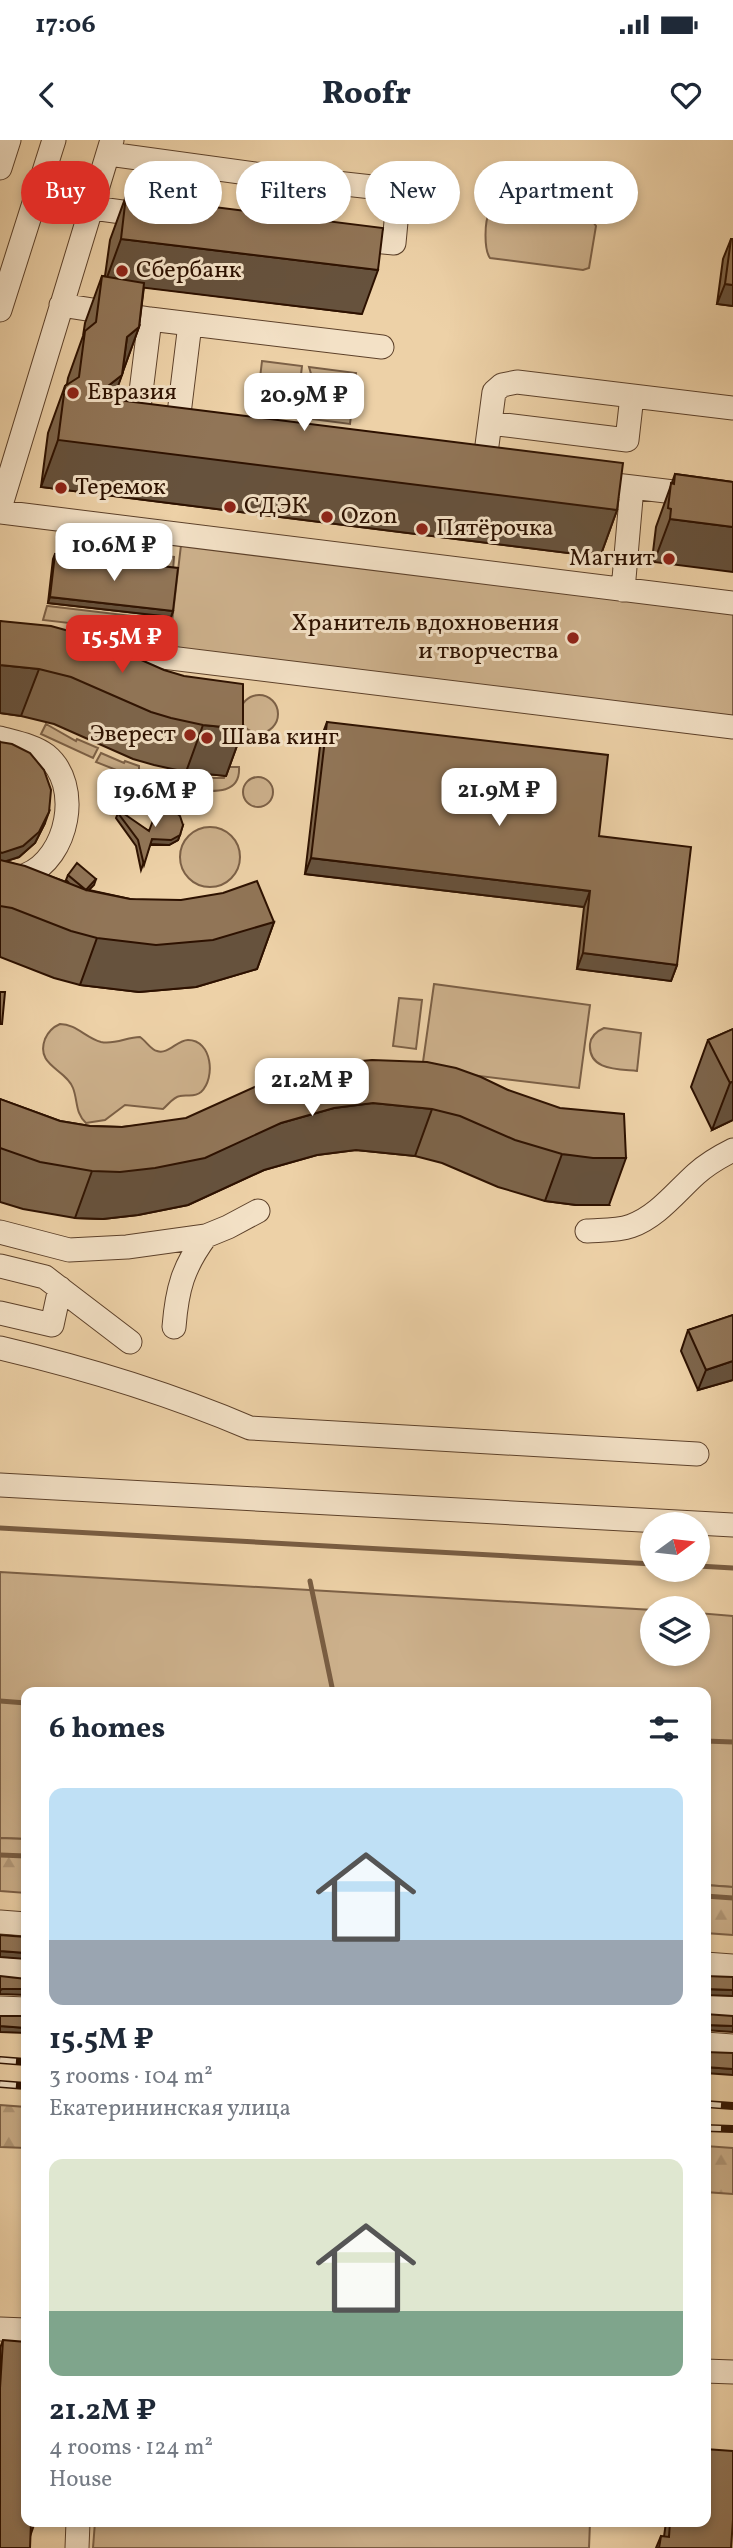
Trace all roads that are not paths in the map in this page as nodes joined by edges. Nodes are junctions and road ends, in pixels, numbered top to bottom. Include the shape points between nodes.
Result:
1 (9, 140) edge
2 (54, 140) edge
3 (110, 147) edge
4 (0, 168) edge
5 (88, 224) edge
6 (328, 237) edge
7 (61, 305) junction
8 (0, 310) edge
9 (150, 319) junction
10 (190, 324) junction
11 (382, 347) dead end
12 (632, 396) junction
13 (733, 408) edge
14 (490, 423) junction
15 (177, 429) junction
16 (204, 433) edge
17 (458, 465) edge
18 (484, 468) junction
19 (511, 471) edge
20 (565, 479) edge
21 (632, 487) junction
22 (733, 499) edge
23 (0, 510) edge
24 (623, 590) junction
25 (733, 603) edge
26 (76, 647) edge
27 (733, 727) edge
28 (0, 738) edge
29 (0, 880) edge
30 (733, 1150) edge
31 (258, 1210) dead end
32 (587, 1231) dead end
33 (0, 1232) edge
34 (205, 1236) junction
35 (0, 1266) edge
36 (60, 1288) junction
37 (0, 1313) edge
38 (174, 1327) dead end
39 (130, 1342) dead end
40 (0, 1348) edge
41 (696, 1454) dead end
42 (0, 1485) edge
43 (733, 1525) edge
44 (0, 1922) edge
45 (21, 1924) edge
46 (711, 1964) edge
47 (733, 1966) edge
48 (0, 1969) edge
49 (21, 1971) edge
50 (711, 2007) edge
51 (0, 2008) edge
52 (733, 2008) edge
53 (21, 2009) edge
54 (711, 2044) edge
55 (733, 2046) edge
56 (0, 2329) edge
57 (21, 2330) edge
58 (711, 2371) edge
59 (733, 2372) edge
60 (78, 2527) edge
61 (77, 2548) edge

1 - 4 street
2 - 8 street
3 - 6 street via 255,174 399,190 394,243
5 - 7 street
7 - 9 street
7 - 23 street
9 - 10 street
9 - 15 street via 136,424
10 - 11 street
10 - 15 street
12 - 13 street
12 - 14 street via 517,382 494,392
12 - 14 street via 627,440
14 - 18 street
15 - 16 street
17 - 18 street
18 - 19 street
20 - 21 street
21 - 22 street
21 - 24 street
23 - 24 street
24 - 25 street
26 - 27 street
28 - 29 street via 46,754 59,771 67,799 65,827 52,856 33,872 9,882
30 - 32 street via 714,1160 643,1220
31 - 34 street
33 - 34 street via 69,1250
34 - 38 street via 184,1271
35 - 36 street via 45,1276
36 - 37 street via 52,1325
36 - 39 street
40 - 41 street via 199,1406 250,1429
42 - 43 street
44 - 45 street
46 - 47 street
48 - 49 street
50 - 52 street
51 - 53 street
54 - 55 street
56 - 57 street
58 - 59 street
60 - 61 street

